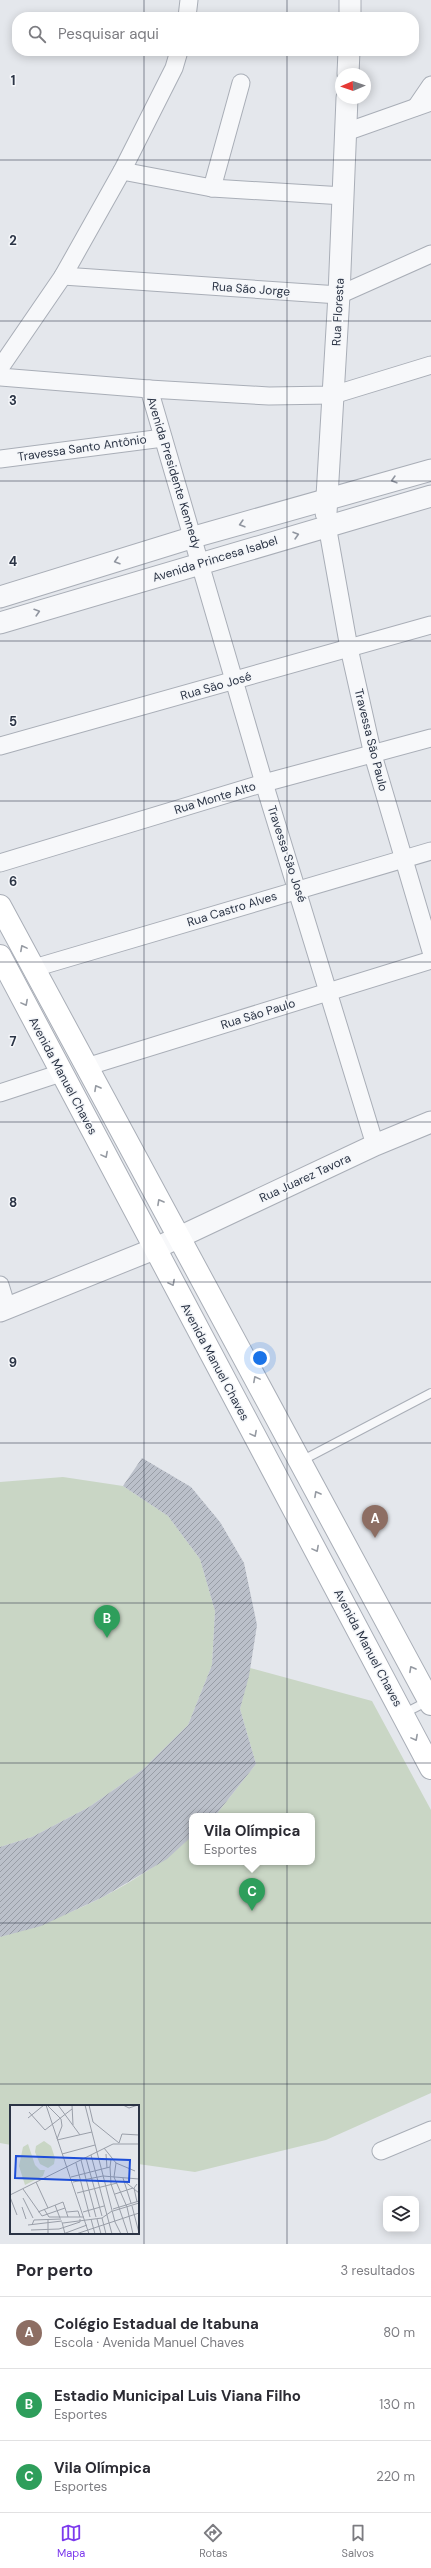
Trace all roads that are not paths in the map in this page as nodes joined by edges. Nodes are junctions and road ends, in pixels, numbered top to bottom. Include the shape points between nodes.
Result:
1 (189, 0) edge
2 (350, 0) edge
3 (188, 12) edge
4 (350, 12) edge
5 (178, 56) edge
6 (349, 56) edge
7 (348, 68) edge
8 (241, 84) dead end
9 (431, 85) edge
10 (347, 104) edge
11 (423, 104) edge
12 (346, 132) junction
13 (122, 171) junction
14 (212, 188) junction
15 (344, 196) junction
16 (431, 254) edge
17 (63, 276) junction
18 (340, 295) junction
19 (431, 365) edge
20 (0, 368) edge
21 (0, 377) edge
22 (149, 389) junction
23 (333, 395) junction
24 (163, 438) junction
25 (0, 459) edge
26 (431, 470) edge
27 (431, 496) edge
28 (326, 500) junction
29 (327, 526) junction
30 (194, 537) junction
31 (201, 563) junction
32 (0, 597) edge
33 (0, 623) edge
34 (431, 625) edge
35 (349, 648) junction
36 (234, 681) junction
37 (431, 738) edge
38 (0, 746) edge
39 (373, 755) junction
40 (264, 783) junction
41 (431, 851) edge
42 (404, 858) junction
43 (0, 863) edge
44 (298, 889) junction
45 (0, 906) edge
46 (431, 950) edge
47 (0, 956) edge
48 (431, 960) edge
49 (34, 968) junction
50 (6, 980) edge
51 (330, 992) junction
52 (86, 1067) junction
53 (61, 1073) junction
54 (0, 1093) edge
55 (431, 1122) edge
56 (375, 1145) junction
57 (179, 1236) junction
58 (154, 1249) junction
59 (0, 1285) edge
60 (4, 1310) edge
61 (431, 1393) edge
62 (299, 1461) junction
63 (430, 1702) edge
64 (402, 1714) junction
65 (431, 1768) edge
66 (431, 2130) edge
67 (381, 2151) dead end

1 - 3 street
2 - 4 street
5 - 13 street via 174,68
6 - 7 street
8 - 14 street
9 - 11 street
10 - 12 street, Rua Floresta
11 - 12 street
12 - 15 street, Rua Floresta
13 - 14 street
13 - 17 street
14 - 15 street
15 - 18 street, Rua Floresta
16 - 18 street, Rua São Jorge
17 - 18 street, Rua São Jorge
17 - 20 street
18 - 23 street, Rua Floresta
19 - 23 street
21 - 22 street, Avenida Presidente Kennedy
22 - 23 street via 269,396
22 - 24 street, Avenida Presidente Kennedy
23 - 28 street, Rua Floresta
24 - 25 street, Travessa Santo Antônio
24 - 30 street, Avenida Presidente Kennedy
26 -> 28 street
27 - 29 street, Avenida Princesa Isabel
28 - 29 street, Rua Floresta
28 -> 30 street
31 -> 29 street, Avenida Princesa Isabel
29 - 35 street, Travessa São Paulo
30 - 31 street, Avenida Presidente Kennedy
30 -> 32 street
33 -> 31 street, Avenida Princesa Isabel
31 - 36 street, Travessa São José
34 - 35 street, Rua São José
35 - 36 street, Rua São José
35 - 39 street, Travessa São Paulo
36 - 38 street, Rua São José
36 - 40 street, Travessa São José
37 - 39 street, Rua Monte Alto
39 - 40 street, Rua Monte Alto
39 - 42 street, Travessa São Paulo
40 - 43 street, Rua Monte Alto
40 - 44 street, Travessa São José
41 - 42 street, Rua Castro Alves
42 - 44 street, Rua Castro Alves
42 - 46 street, Travessa São Paulo
44 - 49 street, Rua Castro Alves
44 - 51 street, Travessa São José
49 -> 45 main road, Avenida Manuel Chaves
47 - 50 main road, Avenida Manuel Chaves
48 - 51 street, Rua São Paulo
49 - 52 main road, Avenida Manuel Chaves
50 -> 53 main road, Avenida Manuel Chaves
51 - 52 street, Rua São Paulo
51 - 56 street, Travessa São José
57 -> 52 main road, Avenida Manuel Chaves
53 - 54 street
53 -> 58 main road, Avenida Manuel Chaves
55 - 56 street, Rua Juarez Tavora
56 - 57 street, Rua Juarez Tavora
57 - 58 street, Rua Juarez Tavora
62 -> 57 main road, Avenida Manuel Chaves
58 - 60 street
58 -> 64 main road, Avenida Manuel Chaves
59 - 60 street
61 - 62 lane
63 -> 62 main road, Avenida Manuel Chaves
63 - 64 lane
64 -> 65 main road, Avenida Manuel Chaves
66 - 67 street

